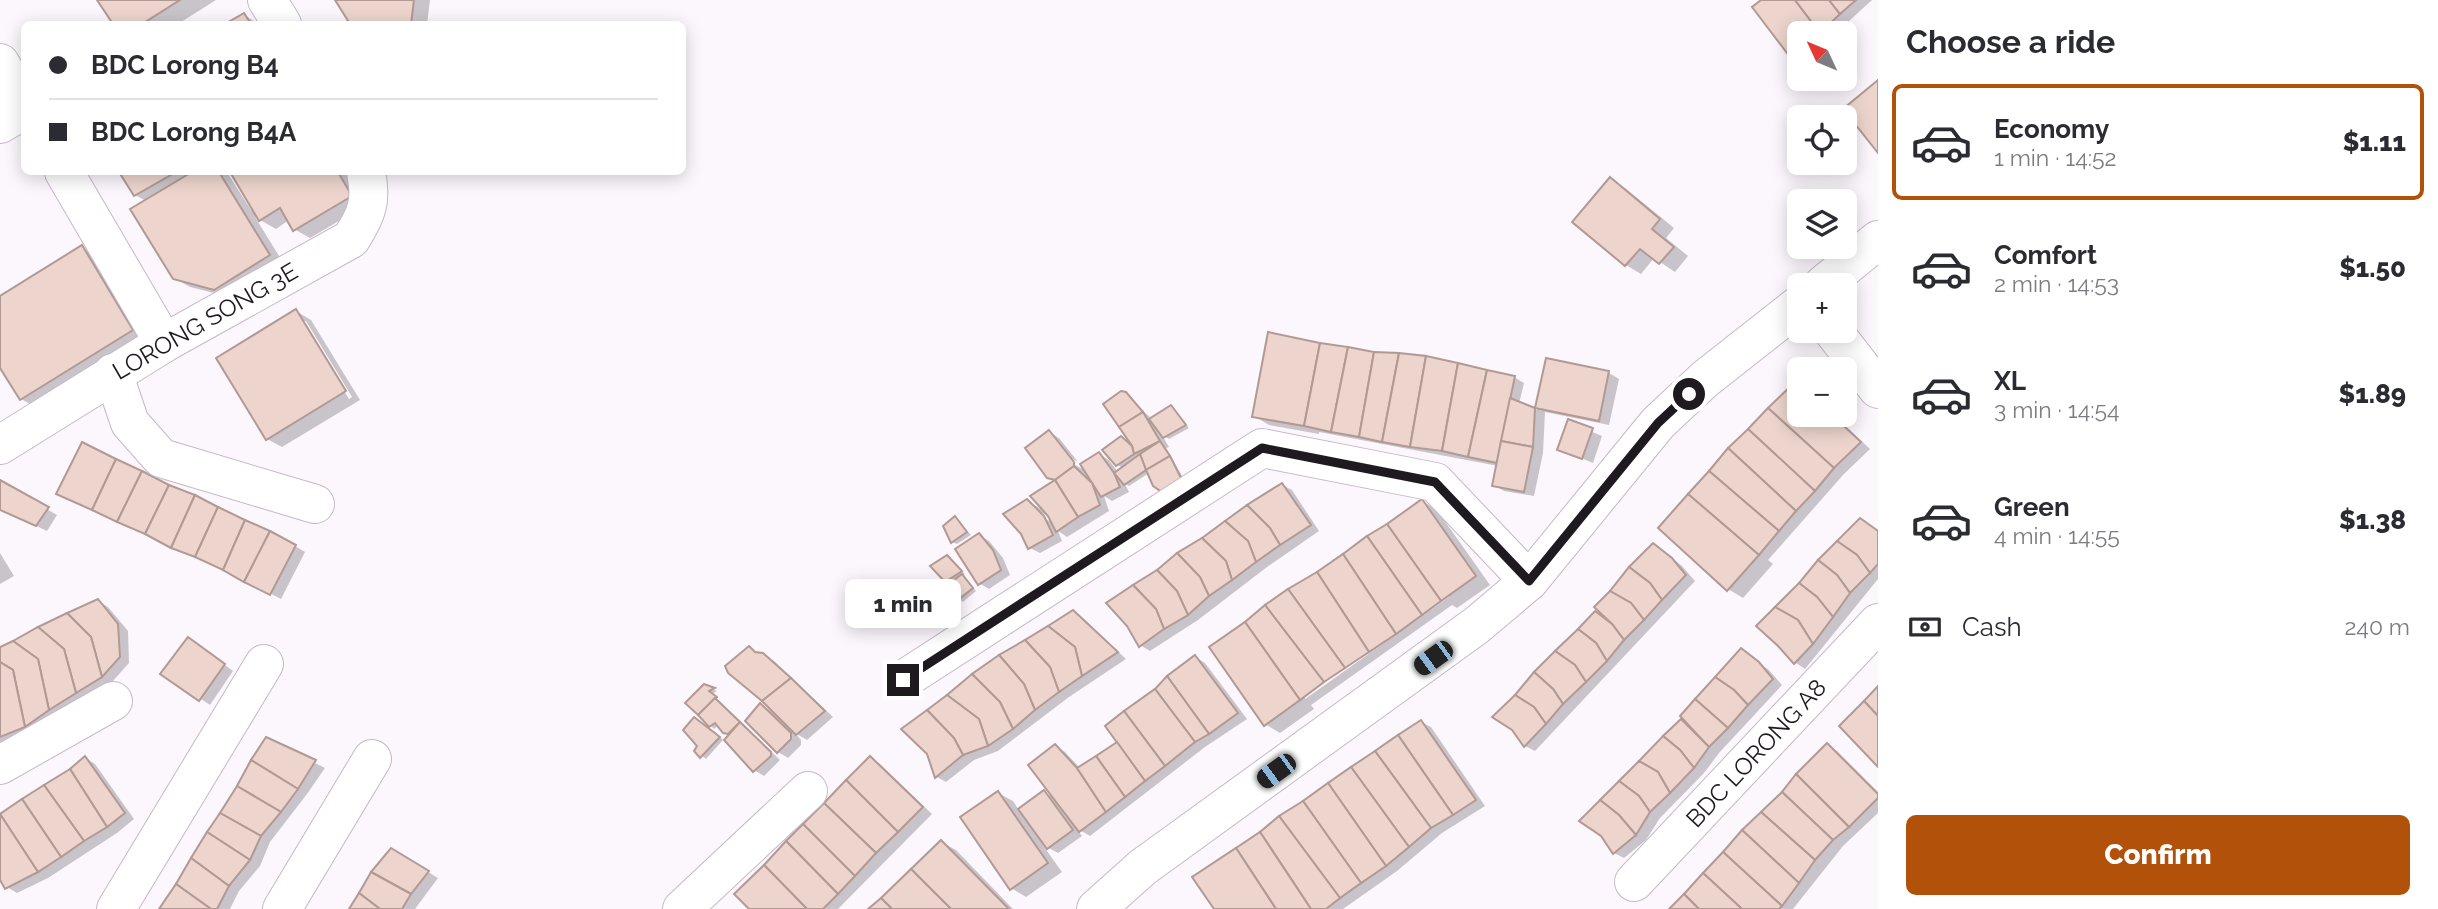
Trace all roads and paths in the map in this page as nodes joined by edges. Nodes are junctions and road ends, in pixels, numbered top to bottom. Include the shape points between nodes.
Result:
1 (267, 0) edge
2 (280, 21) edge
3 (0, 63) edge
4 (21, 99) edge
5 (21, 112) edge
6 (0, 124) edge
7 (66, 175) edge
8 (367, 175) edge
9 (1878, 240) edge
10 (1838, 273) edge
11 (1787, 314) edge
12 (164, 343) junction
13 (1842, 343) edge
14 (113, 373) junction
15 (1878, 389) edge
16 (0, 445) edge
17 (315, 503) dead end
18 (1529, 581) junction
19 (1878, 623) edge
20 (264, 664) dead end
21 (903, 680) dead end
22 (113, 701) dead end
23 (372, 759) dead end
24 (0, 765) edge
25 (808, 791) dead end
26 (1634, 882) dead end
27 (116, 909) edge
28 (282, 909) edge
29 (682, 909) edge
30 (1096, 909) edge

1 - 2 street
3 - 4 street
5 - 6 street
7 - 12 street
8 - 12 street, LORONG SONG 3E via 370,192 365,218 351,239
9 - 10 street
11 - 18 street via 1658,423
12 - 14 street, LORONG SONG 3E
13 - 15 street
14 - 16 street, LORONG SONG 3E
14 - 17 street via 130,423 161,458
18 - 21 street via 1435,482 1262,448
18 - 30 street via 1466,634 1143,867
19 - 26 street, BDC LORONG A8
20 - 27 street
22 - 24 street
23 - 28 street
25 - 29 street

